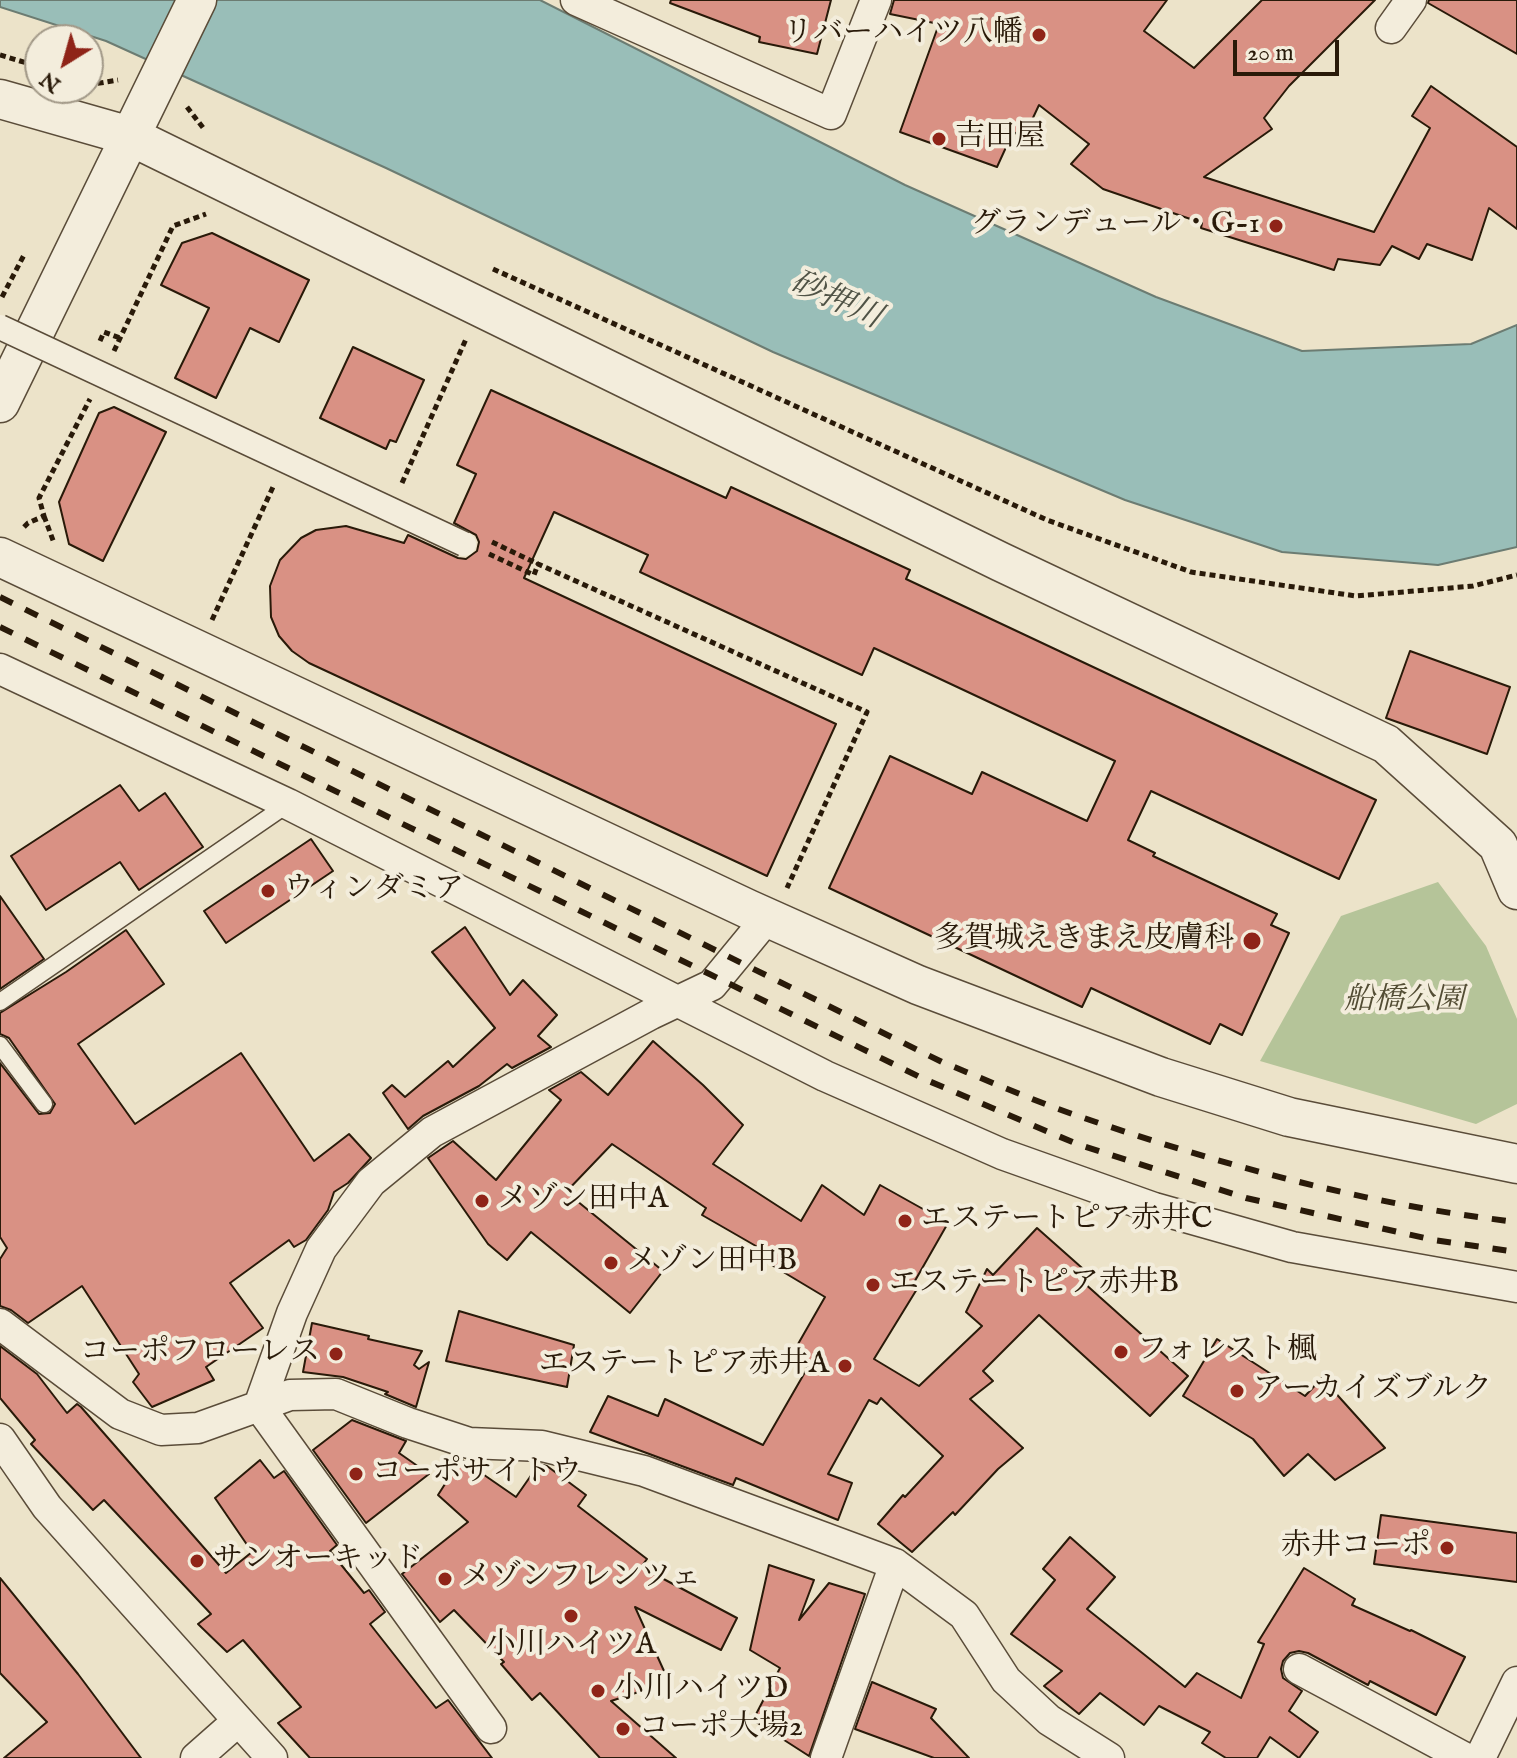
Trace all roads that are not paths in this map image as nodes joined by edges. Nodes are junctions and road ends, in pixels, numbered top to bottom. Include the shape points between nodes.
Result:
1 (197, 0) edge
2 (576, 0) edge
3 (876, 0) edge
4 (1411, 0) edge
5 (1391, 28) dead end
6 (0, 99) edge
7 (130, 136) junction
8 (0, 327) edge
9 (0, 403) edge
10 (473, 540) road end
11 (10, 544) edge
12 (0, 669) edge
13 (288, 804) junction
14 (1517, 890) edge
15 (776, 907) junction
16 (680, 1001) junction
17 (0, 1002) edge
18 (0, 1045) edge
19 (44, 1104) dead end
20 (1517, 1164) edge
21 (1517, 1287) edge
22 (0, 1324) edge
23 (259, 1406) junction
24 (0, 1439) edge
25 (895, 1564) junction
26 (1299, 1669) dead end
27 (1517, 1682) edge
28 (238, 1721) junction
29 (491, 1728) dead end
30 (196, 1758) edge
31 (272, 1758) edge
32 (826, 1758) edge
33 (1109, 1758) edge
34 (1465, 1758) edge
35 (1480, 1758) edge

1 - 7 street via 139,82
2 - 3 street via 831,114
4 - 5 street
6 - 7 street
7 - 9 street
7 - 14 street via 1386,744 1498,845
8 - 10 street, bridge
11 - 15 street
12 - 13 street
13 - 16 street
13 - 17 lane
15 - 16 street via 712,985
15 - 20 street via 918,985 1161,1077 1289,1117
16 - 21 street via 825,1076 1002,1154 1154,1208 1292,1247
16 - 23 street via 432,1132 371,1182 321,1249
18 - 19 lane
22 - 23 street via 120,1414 161,1430 198,1428
23 - 25 street via 290,1395 336,1394 469,1443 542,1446 644,1471
23 - 29 street
24 - 28 street via 47,1507
25 - 32 street
25 - 33 street via 964,1615 1006,1680 1049,1720
26 - 34 street
27 - 35 street
28 - 30 street
28 - 31 street

